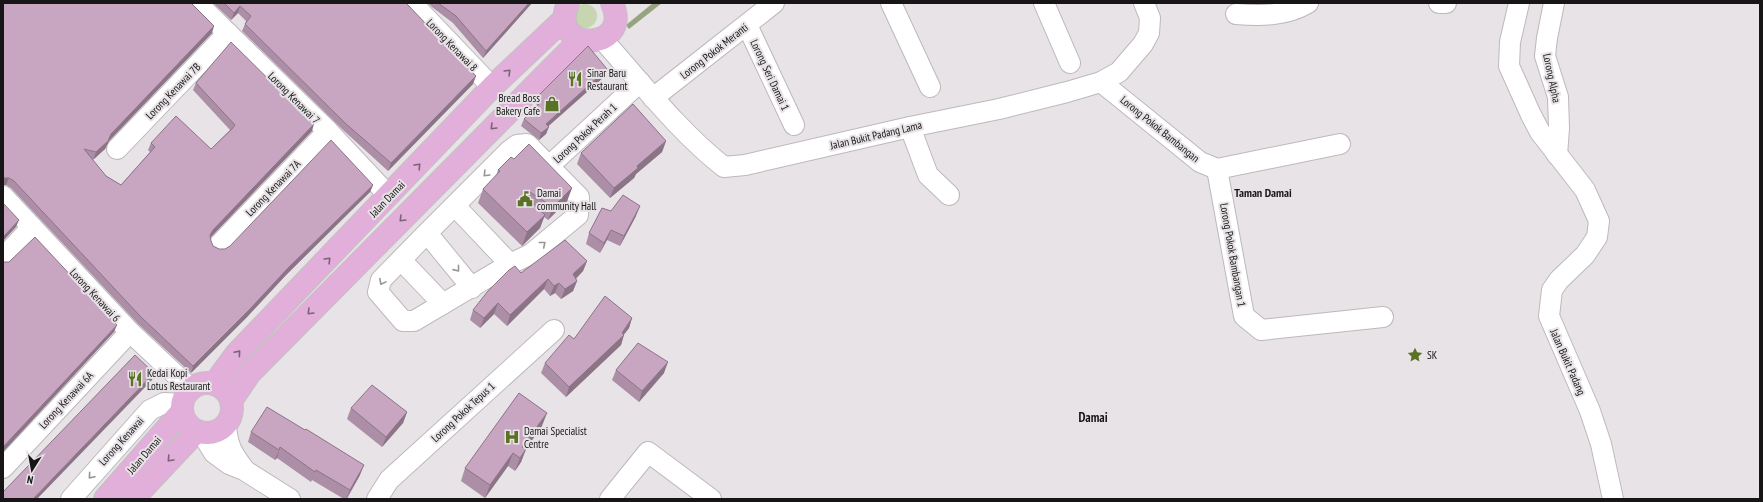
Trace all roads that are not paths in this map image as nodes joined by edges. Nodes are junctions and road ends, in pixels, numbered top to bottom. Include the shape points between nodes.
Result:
1 (197, 3) edge
2 (412, 3) edge
3 (774, 3) edge
4 (891, 3) edge
5 (1044, 3) edge
6 (1144, 3) edge
7 (1308, 3) edge
8 (1439, 3) edge
9 (1446, 3) edge
10 (1519, 3) edge
11 (1554, 3) edge
12 (616, 5) edge
13 (564, 9) edge
14 (1236, 14) dead end
15 (747, 25) junction
16 (228, 33) junction
17 (602, 39) junction
18 (580, 40) junction
19 (1070, 63) dead end
20 (640, 82) junction
21 (1101, 82) junction
22 (930, 86) dead end
23 (492, 87) junction
24 (653, 98) junction
25 (794, 124) dead end
26 (910, 127) junction
27 (328, 131) junction
28 (1340, 144) dead end
29 (117, 149) dead end
30 (1557, 155) junction
31 (548, 167) junction
32 (1217, 169) junction
33 (949, 195) dead end
34 (3, 196) edge
35 (389, 196) junction
36 (455, 206) junction
37 (32, 227) junction
38 (427, 233) junction
39 (219, 245) dead end
40 (3, 258) edge
41 (401, 260) junction
42 (510, 264) junction
43 (472, 288) junction
44 (443, 304) junction
45 (1383, 317) dead end
46 (554, 330) dead end
47 (130, 332) junction
48 (214, 384) junction
49 (186, 401) junction
50 (231, 401) junction
51 (226, 424) junction
52 (199, 431) junction
53 (3, 468) edge
54 (244, 470) junction
55 (71, 499) edge
56 (105, 499) edge
57 (133, 499) edge
58 (290, 499) edge
59 (377, 499) edge
60 (610, 499) edge
61 (711, 499) edge
62 (1613, 499) edge

1 - 16 street, Lorong Kenawai 7
2 - 23 street, Lorong Kenawai 8
3 - 15 street, Lorong Pokok Meranti
4 - 22 street
5 - 19 street
6 - 21 street, Jalan Bukit Padang Lama via 1150,18 1149,33 1119,72
7 - 14 street via 1296,10 1265,16
8 - 9 street
10 - 30 street via 1510,42 1509,66 1540,132
11 - 30 street, Lorong Alpha via 1545,56 1558,97
12 - 17 main road via 614,27
13 - 18 main road via 569,31
23 -> 13 main road, Jalan Damai
15 - 24 street, Lorong Pokok Meranti
15 - 25 street, Lorong Seri Damai 1
16 - 27 street, Lorong Kenawai 7
16 - 29 street, Lorong Kenawai 7B
17 - 18 main road
17 - 20 street, Jalan Bukit Padang Lama
18 -> 50 main road via 250,373
20 - 24 street, Jalan Bukit Padang Lama
20 - 31 street, Lorong Pokok Perah 1
21 - 26 street, Jalan Bukit Padang Lama via 998,109
21 - 32 street, Lorong Pokok Bambangan via 1200,162
35 -> 23 main road, Jalan Damai
24 - 26 street, Jalan Bukit Padang Lama via 724,167 745,165
26 - 33 street via 928,175
27 - 35 street, Lorong Kenawai 7
27 - 39 street, Lorong Kenawai 7A
28 - 32 street
30 - 62 street, Jalan Bukit Padang via 1585,190 1599,221 1596,237 1586,255 1552,290 1550,320 1590,411 1601,444
31 -> 36 street via 527,144 517,145
42 -> 31 street via 531,254 578,215 579,197
32 - 45 street, Lorong Pokok Bambangan 1 via 1244,316 1261,330
34 - 37 street, Lorong Kenawai 6
48 -> 35 main road, Jalan Damai via 236,354
36 - 38 street
36 - 42 street
37 - 40 street
37 - 47 street, Lorong Kenawai 6
38 - 41 street
38 -> 43 street
41 - 44 street
41 -> 44 street via 381,280 378,292 403,321 414,321
42 - 43 street
43 - 44 street
46 - 59 street, Lorong Pokok Tepus 1 via 389,480
47 - 49 street, Lorong Kenawai 6
47 - 53 street, Lorong Kenawai 6A
48 - 49 main road via 202,384
48 - 50 main road via 225,390
49 - 52 main road via 187,423
49 -> 55 street, Lorong Kenawai via 164,403 150,410
49 - 56 main road, Jalan Damai
50 - 51 main road via 232,413
51 - 52 main road via 210,433
51 - 54 street via 232,454
52 - 54 street via 214,453 229,464
52 -> 57 main road, Jalan Damai
54 - 58 street
60 - 61 street via 648,452

